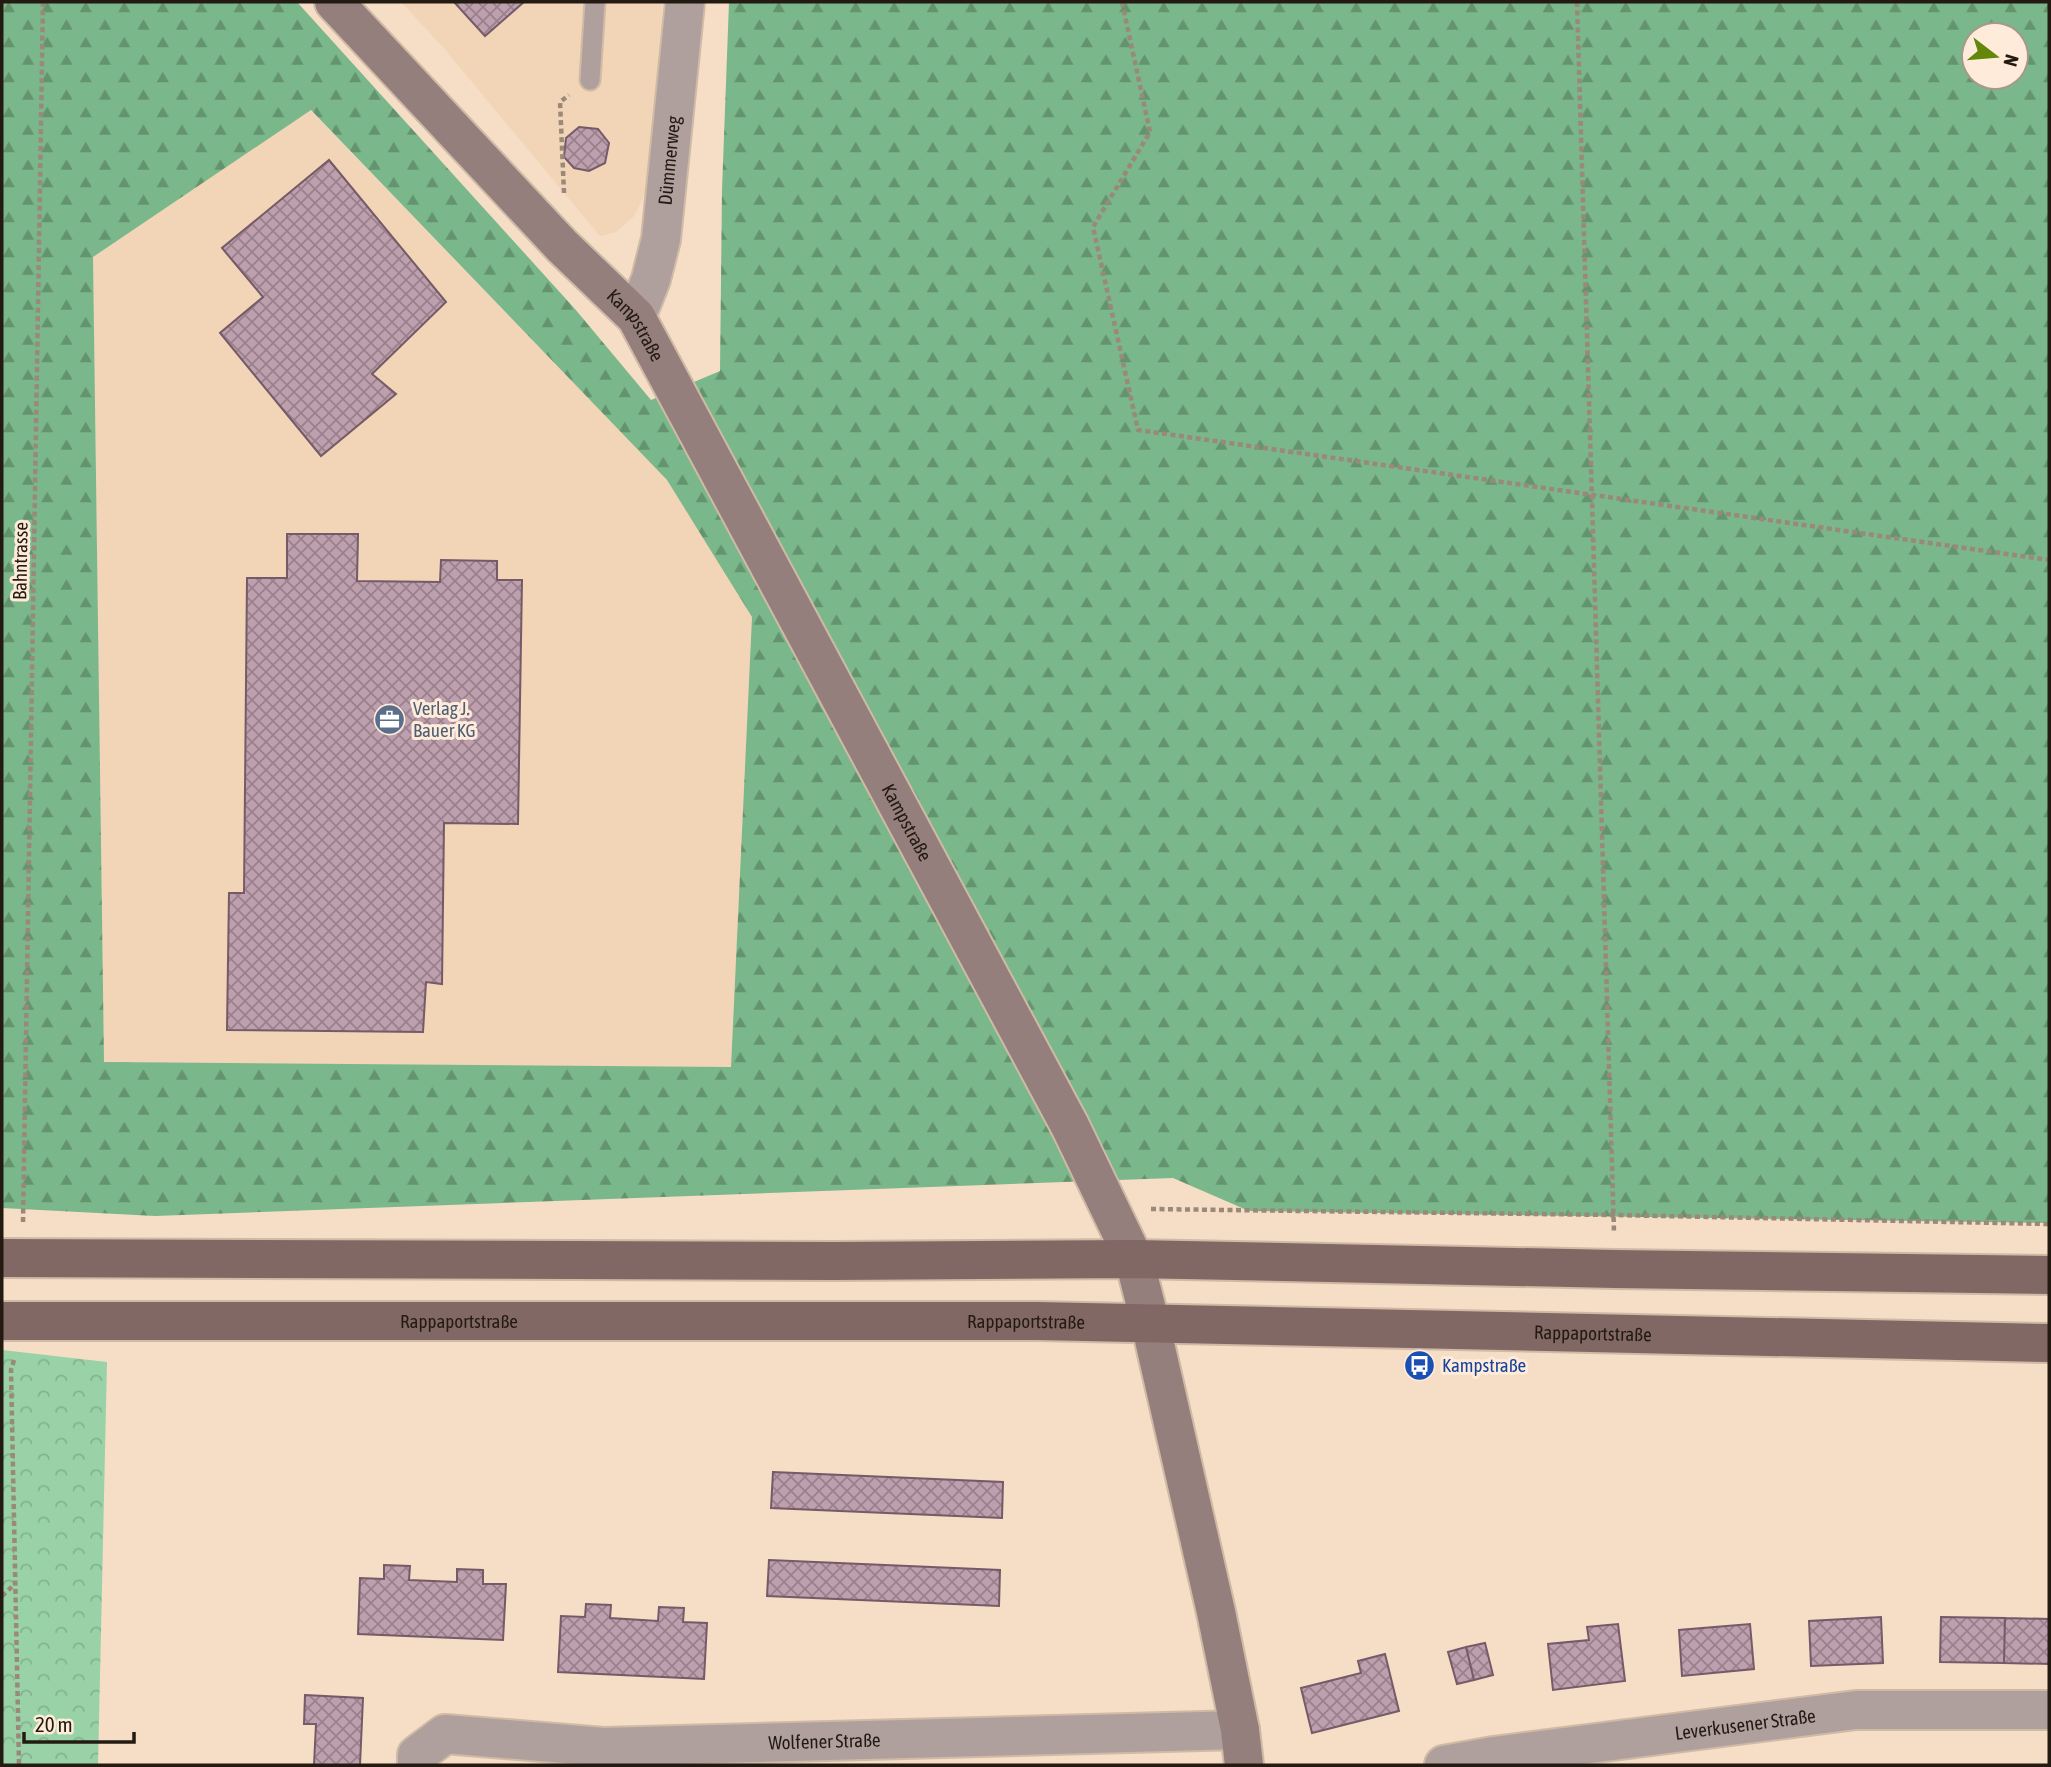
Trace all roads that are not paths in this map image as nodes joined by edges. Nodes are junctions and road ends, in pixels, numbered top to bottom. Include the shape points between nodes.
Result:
1 (334, 2) edge
2 (595, 2) edge
3 (685, 2) edge
4 (590, 80) road end
5 (636, 317) junction
6 (12, 1259) edge
7 (1134, 1259) junction
8 (2049, 1275) edge
9 (10, 1322) edge
10 (1150, 1322) junction
11 (2049, 1342) edge
12 (2049, 1710) edge
13 (1242, 1748) edge
14 (604, 1756) edge
15 (417, 1760) edge
16 (1495, 1761) edge
17 (1444, 1765) edge

1 - 5 street, Kampstraße via 562,246
2 - 4 lane
3 - 5 street, Dümmerweg via 661,239
5 - 7 street, Kampstraße via 1064,1114
6 - 7 main road
7 - 8 main road
7 - 10 street, Kampstraße
9 - 10 main road, Rappaportstraße
10 - 11 main road, Rappaportstraße
10 - 13 street, Kampstraße
12 - 16 street, Leverkusener Straße via 1856,1710
13 - 14 street, Wolfener Straße
14 - 15 street, Wolfener Straße via 445,1734
16 - 17 street, Leverkusener Straße

